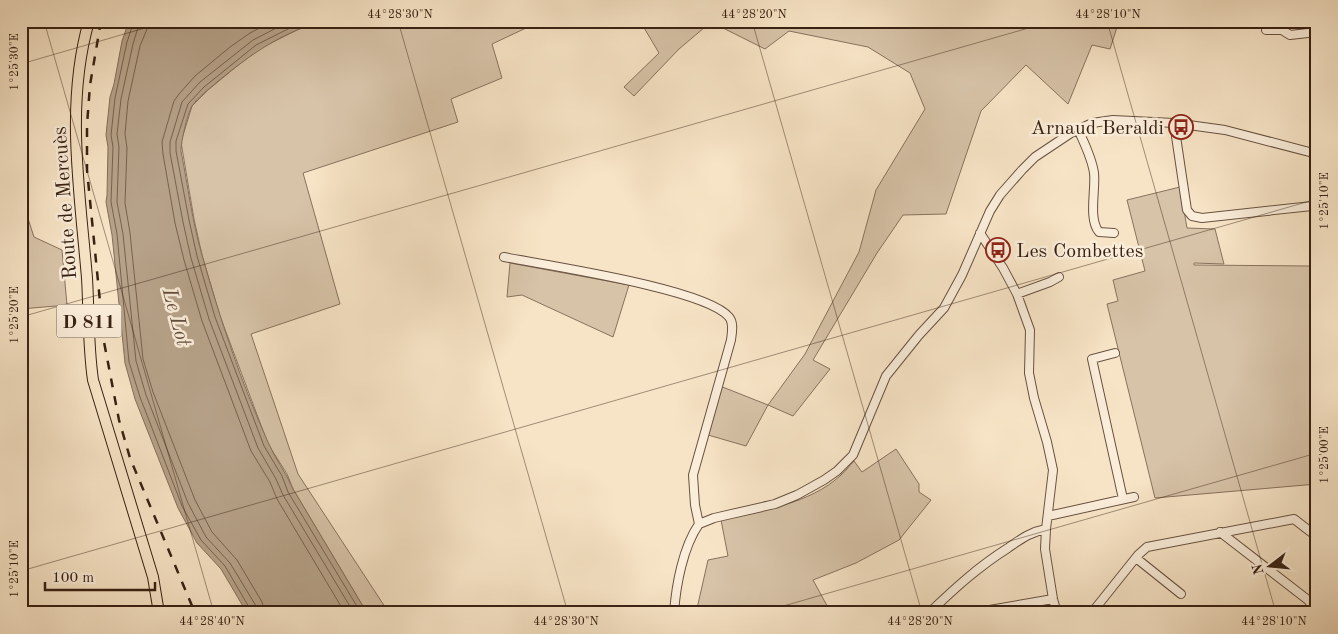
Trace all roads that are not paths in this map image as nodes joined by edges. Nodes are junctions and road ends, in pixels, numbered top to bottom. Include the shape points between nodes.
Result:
1 (89, 21) edge
2 (1266, 30) dead end
3 (1317, 32) edge
4 (1174, 123) junction
5 (1078, 129) junction
6 (1317, 154) edge
7 (1317, 203) edge
8 (980, 232) junction
9 (1114, 233) dead end
10 (504, 257) dead end
11 (1059, 277) dead end
12 (1016, 294) junction
13 (1115, 353) dead end
14 (1134, 496) dead end
15 (1123, 499) junction
16 (1048, 516) junction
17 (699, 524) junction
18 (1046, 529) junction
19 (1220, 532) junction
20 (1316, 536) edge
21 (1136, 558) junction
22 (1181, 594) dead end
23 (1053, 599) junction
24 (159, 613) edge
25 (674, 613) edge
26 (929, 613) edge
27 (982, 613) edge
28 (1057, 613) edge
29 (1079, 613) edge
30 (1317, 613) edge

1 - 24 main road, Route de Mercuès / D 811 via 82,51 76,133 90,355 93,380 153,577
2 - 3 street via 1282,30 1290,35
4 - 5 street via 1113,120
4 - 6 street via 1225,130
4 - 7 street via 1187,210 1192,216 1202,218
5 - 8 street via 1035,157 1022,170 1000,196
5 - 9 street via 1093,165 1096,229
8 - 12 street
8 - 17 street via 944,308 886,376 853,455 831,476 798,495
10 - 17 street via 690,296 730,317 733,325 731,340 693,476
11 - 12 street
12 - 16 street via 1030,330 1029,373 1053,470
13 - 15 street via 1092,359
14 - 15 street
15 - 16 street
16 - 18 street
17 - 25 street via 686,550
18 - 23 street via 1045,549
18 - 26 street via 1033,531 982,564
19 - 20 street via 1294,520
19 - 21 street via 1147,547
19 - 30 street via 1308,600
21 - 22 street
21 - 29 street via 1094,610
23 - 27 street
23 - 28 street

